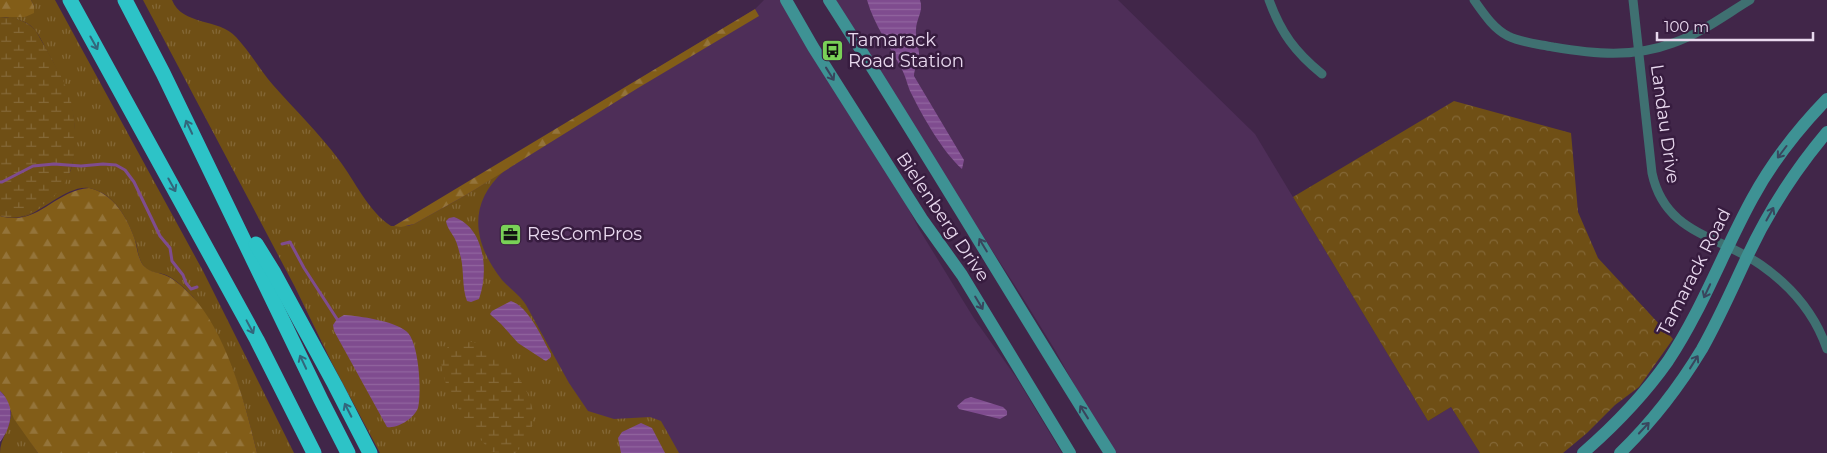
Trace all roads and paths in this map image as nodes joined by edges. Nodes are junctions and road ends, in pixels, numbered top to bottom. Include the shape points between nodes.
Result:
1 (70, 0) edge
2 (125, 0) edge
3 (786, 0) edge
4 (829, 0) edge
5 (1269, 0) edge
6 (1474, 0) edge
7 (1633, 0) edge
8 (1750, 0) edge
9 (1639, 52) junction
10 (1322, 74) dead end
11 (1827, 99) edge
12 (1827, 132) edge
13 (210, 171) junction
14 (1728, 247) junction
15 (1747, 257) junction
16 (1825, 339) edge
17 (1827, 349) edge
18 (312, 450) edge
19 (348, 453) edge
20 (370, 453) edge
21 (1070, 453) edge
22 (1110, 453) edge
23 (1583, 453) edge
24 (1620, 453) edge

1 -> 18 highway via 257,340
13 -> 2 highway
3 -> 21 street, Bielenberg Drive via 922,220 962,275
22 -> 4 street, Bielenberg Drive via 899,108
5 - 10 street via 1286,37
6 - 9 street via 1494,26 1508,36 1526,42 1602,54
7 - 9 street, Landau Drive
8 - 9 street via 1675,43
9 - 14 street, Landau Drive via 1652,173 1658,194 1681,222
11 -> 14 street, Tamarack Road via 1767,174
15 -> 12 street via 1787,184
19 -> 13 highway
20 -> 13 highway via 274,273
14 - 15 street, Landau Drive
14 -> 23 street, Tamarack Road via 1702,302 1668,359 1624,413
15 - 16 street, Landau Drive via 1785,284 1802,302
24 -> 15 street via 1656,415 1686,375 1718,319
16 - 17 street, Landau Drive

